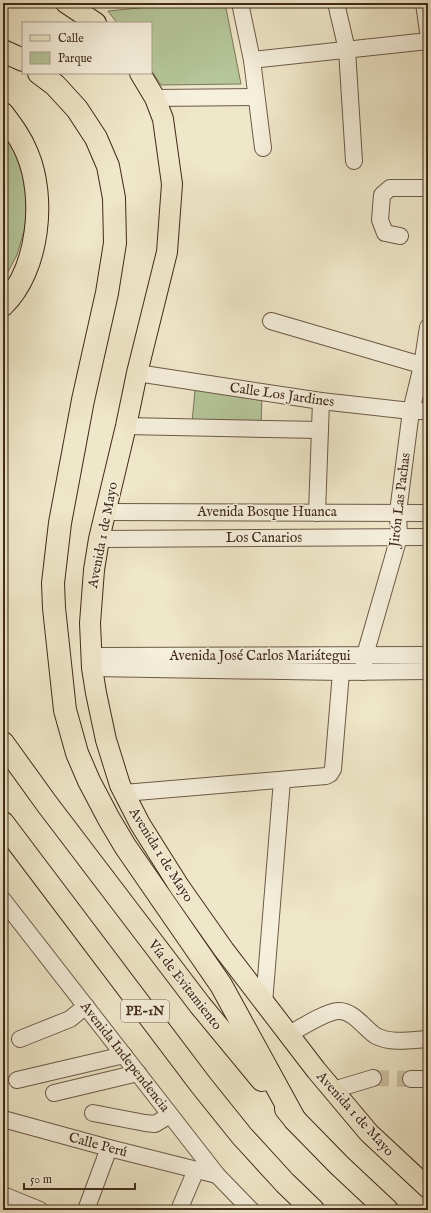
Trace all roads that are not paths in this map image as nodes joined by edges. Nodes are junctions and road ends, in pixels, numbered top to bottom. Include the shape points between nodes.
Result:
1 (66, 3) edge
2 (69, 3) edge
3 (240, 3) edge
4 (336, 3) edge
5 (424, 3) edge
6 (94, 22) edge
7 (428, 32) edge
8 (428, 42) edge
9 (347, 50) junction
10 (3, 51) edge
11 (22, 60) edge
12 (252, 60) junction
13 (40, 74) edge
14 (141, 74) edge
15 (256, 97) junction
16 (155, 98) junction
17 (3, 114) edge
18 (263, 148) dead end
19 (354, 161) dead end
20 (428, 188) edge
21 (400, 236) dead end
22 (3, 305) edge
23 (271, 322) dead end
24 (428, 327) edge
25 (425, 366) edge
26 (137, 373) junction
27 (321, 401) junction
28 (428, 411) edge
29 (411, 412) junction
30 (126, 426) junction
31 (320, 430) junction
32 (106, 512) junction
33 (398, 512) junction
34 (317, 513) junction
35 (428, 513) edge
36 (399, 537) junction
37 (428, 537) edge
38 (100, 539) junction
39 (365, 655) junction
40 (428, 655) edge
41 (92, 662) junction
42 (428, 671) edge
43 (341, 672) junction
44 (363, 672) junction
45 (3, 743) edge
46 (282, 780) junction
47 (124, 793) junction
48 (3, 823) edge
49 (3, 900) edge
50 (264, 1003) junction
51 (86, 1006) junction
52 (288, 1035) junction
53 (20, 1039) dead end
54 (428, 1039) edge
55 (124, 1055) junction
56 (138, 1073) junction
57 (373, 1078) tunnel mouth
58 (411, 1079) tunnel mouth
59 (428, 1079) edge
60 (17, 1080) dead end
61 (333, 1090) junction
62 (54, 1093) dead end
63 (93, 1113) dead end
64 (170, 1114) junction
65 (3, 1119) edge
66 (295, 1120) junction
67 (109, 1148) junction
68 (196, 1170) junction
69 (217, 1175) junction
70 (428, 1188) edge
71 (3, 1195) edge
72 (248, 1209) edge
73 (40, 1210) edge
74 (86, 1210) edge
75 (180, 1210) edge
76 (313, 1210) edge
77 (387, 1210) edge

1 - 2 street
1 - 6 main road
3 - 12 street
4 - 9 street
5 - 7 street
8 - 9 street
9 - 12 street
9 - 19 street
10 - 11 highway
12 - 15 street
13 - 66 highway via 77,108 96,138 108,166 114,198 116,243 83,400 63,508 53,583 65,710 77,753 109,819 221,985
14 - 16 main road, Avenida 1 de Mayo
15 - 16 street
15 - 18 street
16 - 26 main road, Avenida 1 de Mayo via 163,119 172,184 167,252
17 - 22 highway via 17,132 28,153 37,187 36,230 31,256 18,286
20 - 21 street via 390,188 382,195 380,220 385,233
23 - 25 street
24 - 25 street, Jirón Las Pachas
25 - 29 street, Jirón Las Pachas
26 - 27 street, Calle Los Jardines
26 - 30 main road, Avenida 1 de Mayo
27 - 29 street, Calle Los Jardines
27 - 31 street
28 - 29 street, Calle Los Jardines
29 - 33 street, Jirón Las Pachas
30 - 31 street
30 - 32 main road, Avenida 1 de Mayo
31 - 34 street
32 - 34 street, Avenida Bosque Huanca
32 - 38 main road, Avenida 1 de Mayo
33 - 34 street, Avenida Bosque Huanca
33 - 35 street, Avenida Bosque Huanca
33 - 36 street, Jirón Las Pachas
36 - 37 street, Los Canarios
36 - 38 street, Los Canarios
36 - 39 street, Jirón Las Pachas
38 - 41 main road, Avenida 1 de Mayo via 94,570 90,623
39 - 40 street, Avenida José Carlos Mariátegui
39 - 41 street, Avenida José Carlos Mariátegui
39 - 44 street, Jirón Las Pachas
41 - 43 street, Avenida José Carlos Mariátegui
41 - 47 main road, Avenida 1 de Mayo via 106,740
42 - 44 street, Avenida José Carlos Mariátegui
43 - 44 street, Avenida José Carlos Mariátegui
43 - 46 street via 330,774
45 - 66 highway, Vía de Evitamiento via 200,1005
46 - 47 street
46 - 50 street
47 - 50 main road, Avenida 1 de Mayo via 140,824 179,886
48 - 76 highway, PE-1N via 242,1136
49 - 51 street, Avenida Independencia
50 - 52 main road, Avenida 1 de Mayo
51 - 53 street via 70,1019
51 - 55 street, Avenida Independencia
52 - 54 street via 337,1011 346,1012 377,1036 396,1041
52 - 61 main road, Avenida 1 de Mayo
55 - 56 street, Avenida Independencia
55 - 60 street
56 - 62 street
56 - 64 street, Avenida Independencia
57 - 61 street
58 - 59 street
61 - 70 main road, Avenida 1 de Mayo via 369,1133
63 - 64 street via 156,1124
64 - 69 street, Avenida Independencia
65 - 67 street, Calle Perú
66 - 77 highway, Vía de Evitamiento
67 - 68 street, Calle Perú
67 - 74 street
68 - 69 street, Calle Perú
68 - 75 street
69 - 72 street, Avenida Independencia
71 - 73 street

